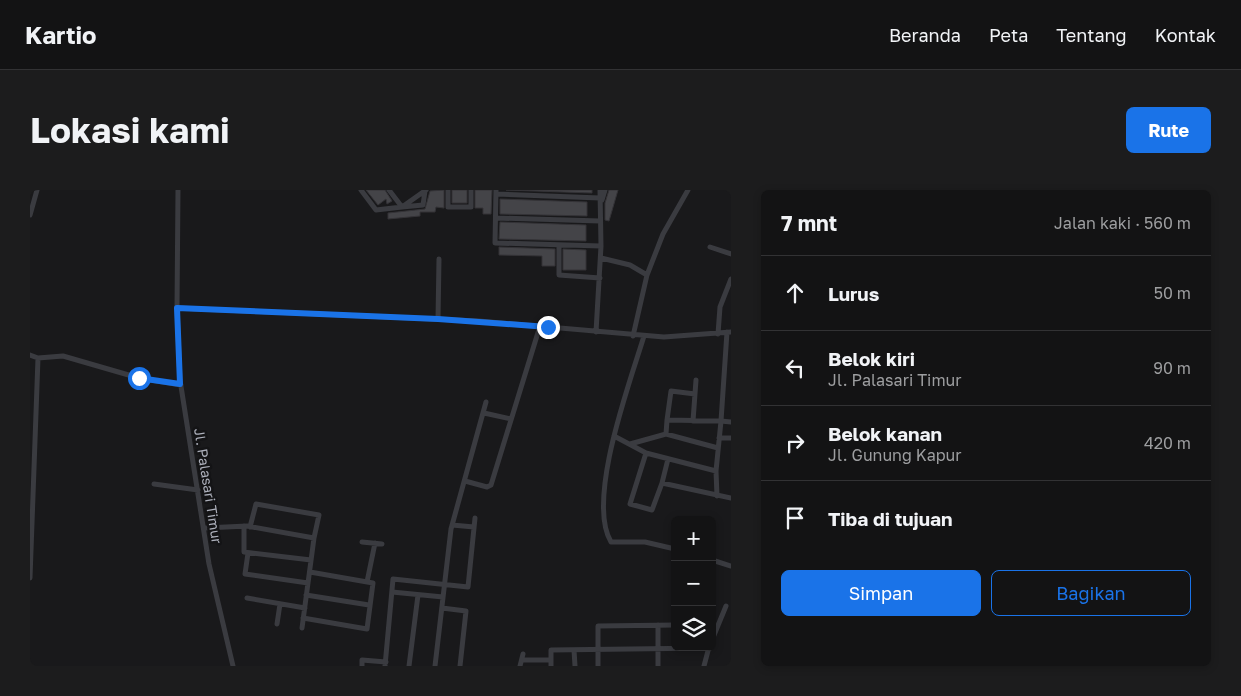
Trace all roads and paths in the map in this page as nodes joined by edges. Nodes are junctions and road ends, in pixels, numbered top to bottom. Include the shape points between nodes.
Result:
1 (37, 190) edge
2 (178, 190) edge
3 (361, 190) edge
4 (389, 190) edge
5 (448, 190) edge
6 (471, 190) edge
7 (600, 190) edge
8 (605, 190) edge
9 (688, 190) edge
10 (423, 191) edge
11 (496, 192) edge
12 (600, 198) junction
13 (402, 207) junction
14 (600, 210) junction
15 (30, 215) edge
16 (496, 218) junction
17 (600, 221) junction
18 (559, 245) junction
19 (601, 246) junction
20 (710, 247) dead end
21 (731, 254) edge
22 (601, 258) junction
23 (439, 259) dead end
24 (647, 275) junction
25 (600, 278) junction
26 (731, 279) edge
27 (177, 308) junction
28 (438, 319) junction
29 (540, 326) junction
30 (596, 332) junction
31 (729, 332) edge
32 (718, 334) junction
33 (634, 336) junction
34 (644, 336) junction
35 (30, 355) edge
36 (38, 358) junction
37 (696, 380) dead end
38 (180, 384) junction
39 (695, 394) junction
40 (486, 402) dead end
41 (484, 413) junction
42 (510, 419) junction
43 (667, 420) junction
44 (693, 421) junction
45 (721, 421) junction
46 (731, 422) edge
47 (666, 434) junction
48 (614, 436) junction
49 (719, 438) junction
50 (731, 438) edge
51 (630, 444) junction
52 (718, 448) junction
53 (646, 453) junction
54 (668, 460) junction
55 (716, 471) junction
56 (465, 480) junction
57 (662, 483) junction
58 (154, 484) dead end
59 (198, 490) junction
60 (717, 496) junction
61 (731, 498) edge
62 (475, 518) dead end
63 (452, 525) junction
64 (247, 526) junction
65 (474, 527) junction
66 (205, 528) junction
67 (314, 538) junction
68 (362, 542) dead end
69 (374, 543) junction
70 (382, 544) dead end
71 (671, 548) edge
72 (248, 553) junction
73 (311, 560) junction
74 (715, 561) edge
75 (731, 566) edge
76 (310, 572) junction
77 (30, 578) edge
78 (367, 582) junction
79 (308, 583) junction
80 (444, 584) junction
81 (392, 592) junction
82 (306, 595) junction
83 (418, 595) junction
84 (443, 597) junction
85 (247, 598) dead end
86 (280, 604) junction
87 (369, 605) junction
88 (726, 606) dead end
89 (305, 608) junction
90 (442, 608) junction
91 (303, 618) junction
92 (716, 622) edge
93 (277, 624) dead end
94 (658, 625) junction
95 (671, 625) edge
96 (302, 628) dead end
97 (598, 649) junction
98 (658, 649) junction
99 (671, 649) edge
100 (574, 650) junction
101 (708, 651) edge
102 (524, 661) edge
103 (551, 663) edge
104 (385, 664) edge
105 (234, 666) edge
106 (362, 666) edge
107 (410, 666) edge
108 (435, 666) edge
109 (460, 666) edge
110 (574, 666) edge
111 (598, 666) edge
112 (658, 666) edge
113 (704, 666) edge

1 - 15 street
2 - 27 street, Jl. Palasari Timur
3 - 13 street via 376,210
4 - 13 street
5 - 6 street via 448,207 472,207
7 - 12 street
8 - 14 street
9 - 24 street via 663,234
10 - 13 street
10 - 13 street via 424,205
11 - 12 street
11 - 16 street
12 - 14 street
14 - 17 street
16 - 17 street
16 - 18 street via 496,243
17 - 19 street
18 - 19 street
18 - 25 street via 559,276
19 - 22 street
20 - 21 street
22 - 24 street via 630,264
22 - 25 street
23 - 28 street
24 - 33 street
25 - 30 street
26 - 32 street via 720,307
27 - 28 street
27 - 38 street, Jl. Palasari Timur
28 - 29 street
29 - 30 street
29 - 42 street
30 - 33 street
31 - 32 street
31 - 45 street
32 - 34 street
33 - 34 street
34 - 48 street
35 - 36 street
36 - 38 street via 63,356 139,378
36 - 77 street
37 - 39 street
38 - 59 street, Jl. Palasari Timur
39 - 43 street via 671,391
39 - 44 street
40 - 41 street
41 - 42 street
41 - 56 street
42 - 56 street via 491,485 487,487
43 - 44 street
43 - 47 street
44 - 45 street
45 - 46 street
45 - 49 street
47 - 51 street
47 - 52 street
48 - 51 street
48 - 71 street via 604,495 610,542 645,542
49 - 50 street
49 - 52 street
51 - 53 street
52 - 55 street
53 - 54 street
53 - 57 street via 629,503 652,510
54 - 55 street
54 - 57 street
55 - 60 street
56 - 63 street
57 - 60 street
58 - 59 street
59 - 66 street, Jl. Palasari Timur
60 - 61 street
62 - 65 street
63 - 65 street
63 - 80 street
64 - 66 street
64 - 67 street
64 - 67 street via 256,504 292,510 319,515
64 - 72 street via 243,550
65 - 80 street via 468,587
66 - 105 street, Jl. Palasari Timur via 213,582
67 - 73 street
68 - 69 street
69 - 70 street
69 - 78 street
72 - 73 street
72 - 79 street via 245,574
73 - 76 street
74 - 75 street
76 - 78 street
76 - 79 street
78 - 87 street via 373,583
79 - 82 street
80 - 81 street via 393,579
80 - 84 street
81 - 83 street
81 - 104 street
82 - 87 street
82 - 89 street
83 - 84 street
83 - 107 street
84 - 90 street
85 - 86 street
86 - 89 street
86 - 93 street
87 - 91 street via 367,630
88 - 92 street
89 - 91 street
90 - 108 street
90 - 109 street via 466,611
91 - 96 street
94 - 95 street
94 - 97 street via 598,626
94 - 98 street
97 - 98 street
97 - 100 street
97 - 111 street
98 - 99 street
98 - 112 street
100 - 103 street via 551,650
100 - 110 street
101 - 113 street
102 - 103 street
104 - 106 street via 362,660

